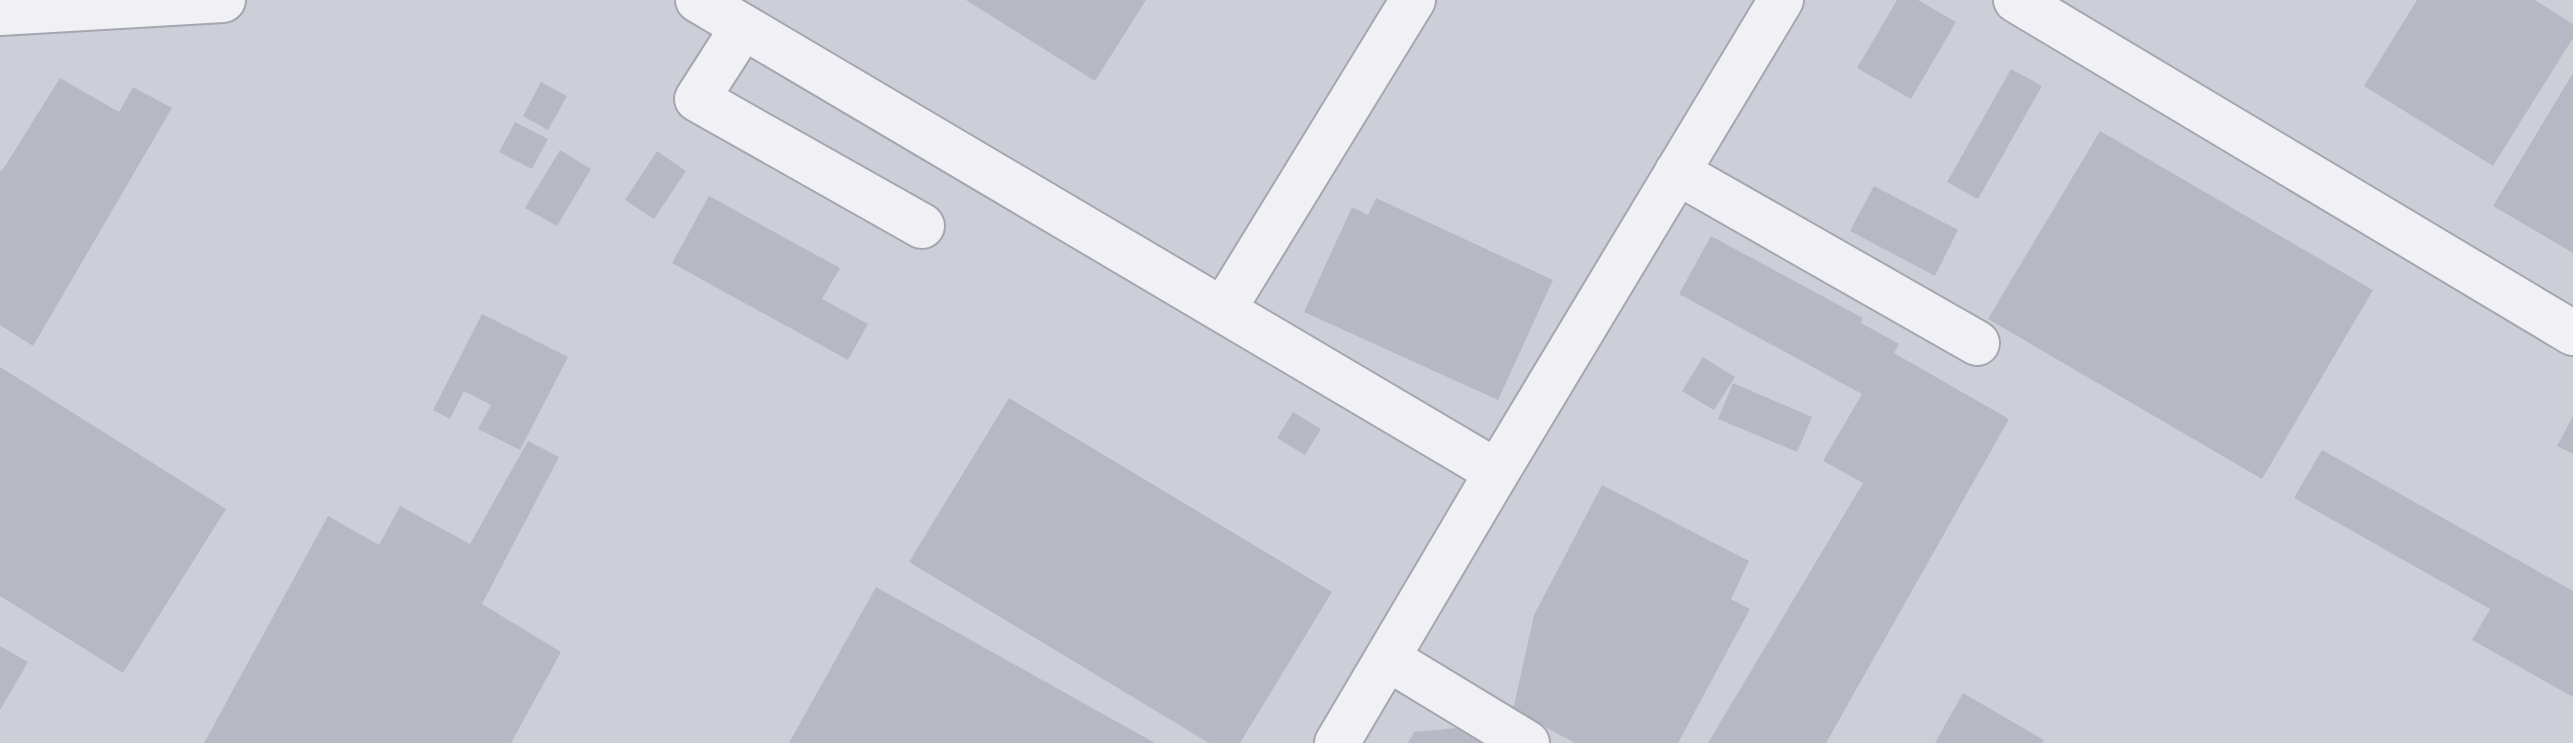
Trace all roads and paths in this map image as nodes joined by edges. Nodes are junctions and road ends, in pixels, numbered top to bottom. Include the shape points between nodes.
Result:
1 (223, 0) edge
2 (698, 0) edge
3 (1413, 0) edge
4 (1781, 0) edge
5 (2016, 0) edge
6 (0, 13) edge
7 (743, 27) junction
8 (1677, 172) junction
9 (922, 226) dead end
10 (1223, 310) junction
11 (2573, 333) edge
12 (1977, 343) dead end
13 (1497, 472) junction
14 (1387, 658) junction
15 (1337, 743) edge
16 (1527, 743) edge

1 - 6 street
2 - 7 street
3 - 10 street
4 - 8 street
5 - 11 street
7 - 9 street via 697,99
7 - 10 street
8 - 12 street
8 - 13 street
10 - 13 street
13 - 14 street
14 - 15 street
14 - 16 street

